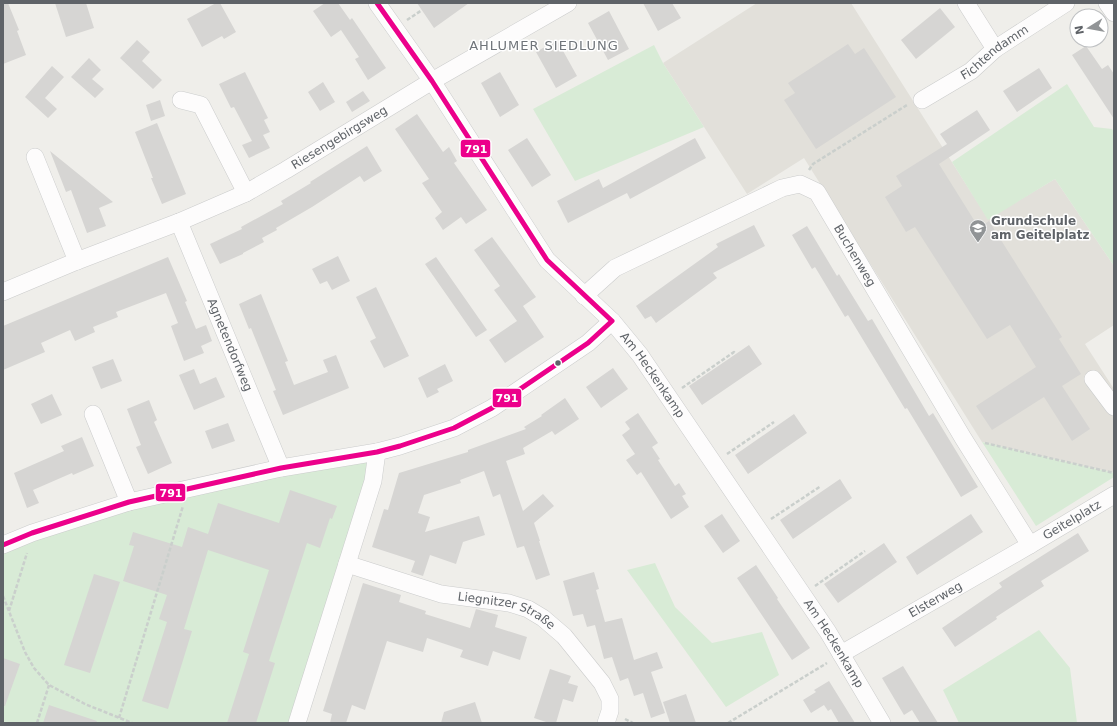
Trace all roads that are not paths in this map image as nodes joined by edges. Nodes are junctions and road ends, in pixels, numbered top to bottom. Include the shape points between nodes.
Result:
1 (376, 3) edge
2 (568, 3) edge
3 (966, 3) edge
4 (1066, 3) edge
5 (1107, 3) edge
6 (1114, 13) edge
7 (995, 49) junction
8 (432, 81) junction
9 (181, 100) dead end
10 (922, 100) road end
11 (35, 157) dead end
12 (246, 193) junction
13 (179, 222) junction
14 (77, 261) junction
15 (3, 292) edge
16 (584, 296) junction
17 (612, 322) junction
18 (1093, 379) dead end
19 (1114, 407) edge
20 (93, 414) dead end
21 (377, 452) junction
22 (281, 468) junction
23 (1114, 495) edge
24 (129, 502) junction
25 (3, 545) edge
26 (1030, 545) junction
27 (347, 564) junction
28 (841, 654) junction
29 (297, 723) edge
30 (606, 723) edge
31 (882, 723) edge

1 - 8 street, Am Heckenkamp
2 - 8 street, Riesengebirgsweg
3 - 7 street
4 - 7 street, Fichtendamm
5 - 6 street
7 - 10 street, Fichtendamm via 971,71
8 - 12 street, Riesengebirgsweg
8 - 16 street, Am Heckenkamp via 547,260
9 - 12 street via 201,105
11 - 14 street
12 - 13 street, Riesengebirgsweg
13 - 14 street, Riesengebirgsweg
13 - 22 street, Agnetendorfweg
14 - 15 street, Riesengebirgsweg
16 - 17 street, Am Heckenkamp
16 - 26 street, Buchenweg via 615,268 782,188 800,184 817,192 963,438
17 - 21 street via 588,343 492,408 454,428
17 - 28 street, Am Heckenkamp via 669,398
18 - 19 street
20 - 24 street
21 - 22 street
21 - 27 street via 373,481
22 - 24 street
23 - 26 street, Geitelplatz
24 - 25 street
26 - 28 street, Elsterweg
27 - 29 street
27 - 30 street, Liegnitzer Straße via 441,594 509,603 528,609 543,618 564,636 602,683 610,699 610,712
28 - 31 street, Am Heckenkamp

